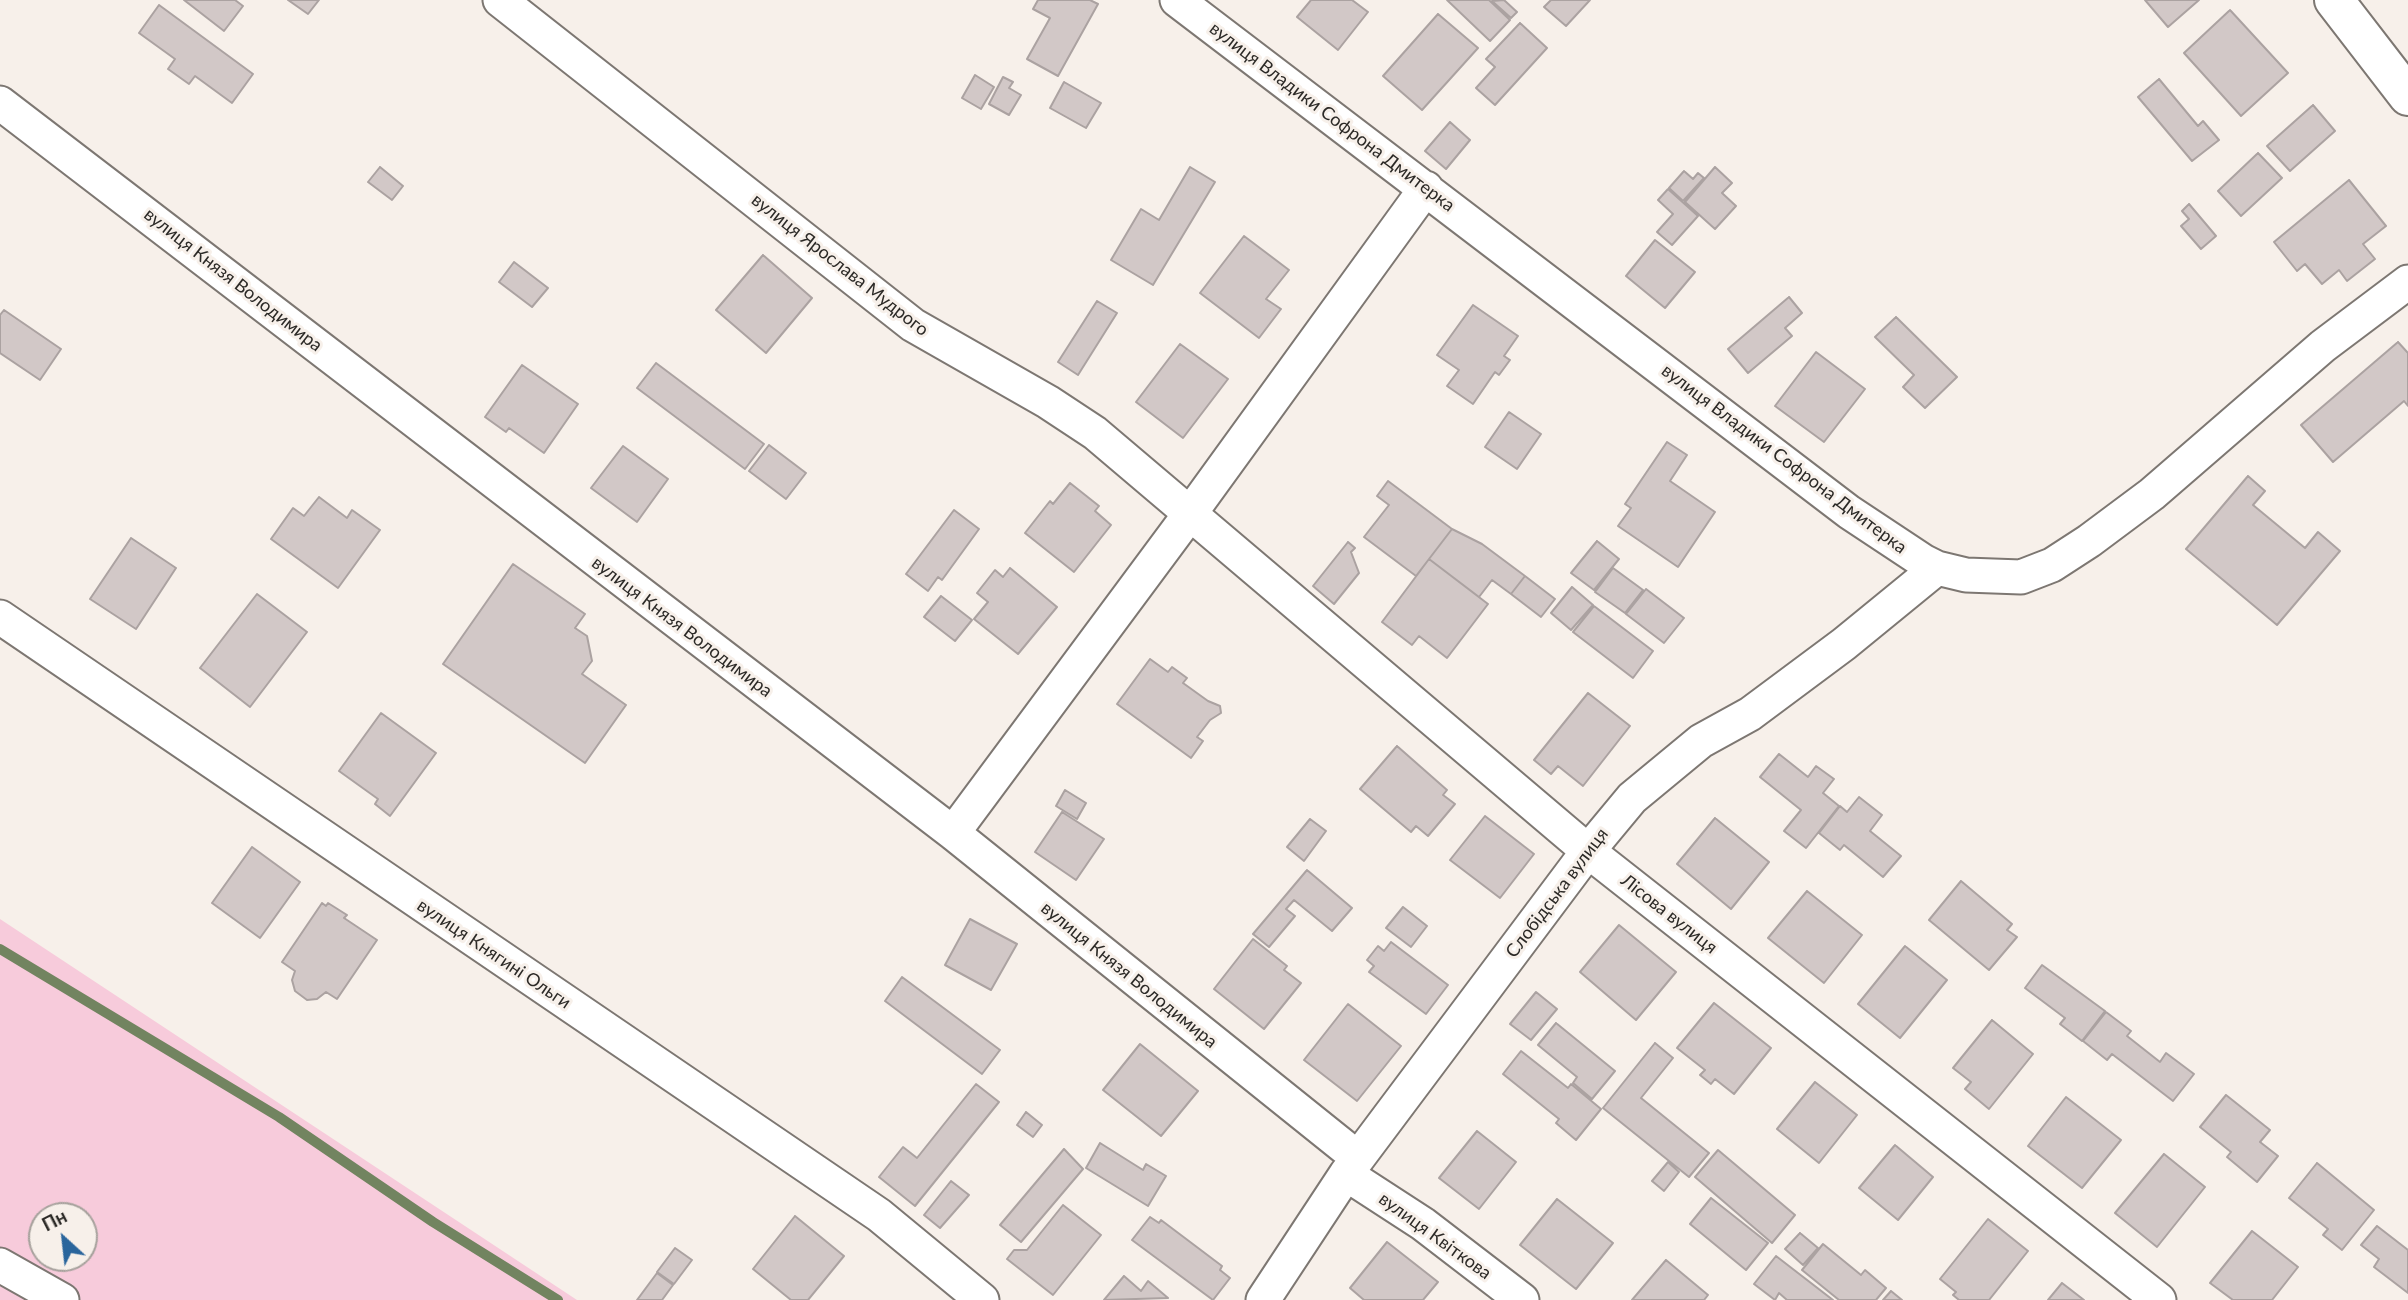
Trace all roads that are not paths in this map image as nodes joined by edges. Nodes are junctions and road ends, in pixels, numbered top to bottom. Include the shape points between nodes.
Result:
1 (500, 0) edge
2 (1177, 0) edge
3 (2334, 0) edge
4 (2408, 96) edge
5 (0, 103) edge
6 (1426, 188) junction
7 (2408, 282) edge
8 (1189, 515) junction
9 (1937, 568) junction
10 (0, 617) edge
11 (953, 833) junction
12 (1588, 850) junction
13 (1352, 1166) junction
14 (0, 1265) edge
15 (62, 1300) edge
16 (982, 1300) edge
17 (1263, 1300) edge
18 (1522, 1300) edge
19 (2159, 1300) edge

1 - 8 street, вулиця Ярослава Мудрого via 913,325 1095,433
2 - 6 street, вулиця Владики Софрона Дмитерка
3 - 4 street
5 - 11 street, вулиця Князя Володимира
6 - 8 street
6 - 9 street, вулиця Владики Софрона Дмитерка via 1849,512
7 - 9 street, вулиця Владики Софрона Дмитерка via 2323,346 2152,494 2052,565 2010,578
8 - 11 street
8 - 12 street, Лісова вулиця
9 - 12 street, Слобідська вулиця via 1750,714 1701,741 1666,769 1632,797
10 - 16 street, вулиця Княгині Ольги via 879,1215
11 - 13 street, вулиця Князя Володимира
12 - 13 street, Слобідська вулиця
12 - 19 street, Лісова вулиця
13 - 17 street, Слобідська вулиця
13 - 18 street, вулиця Квіткова
14 - 15 street

